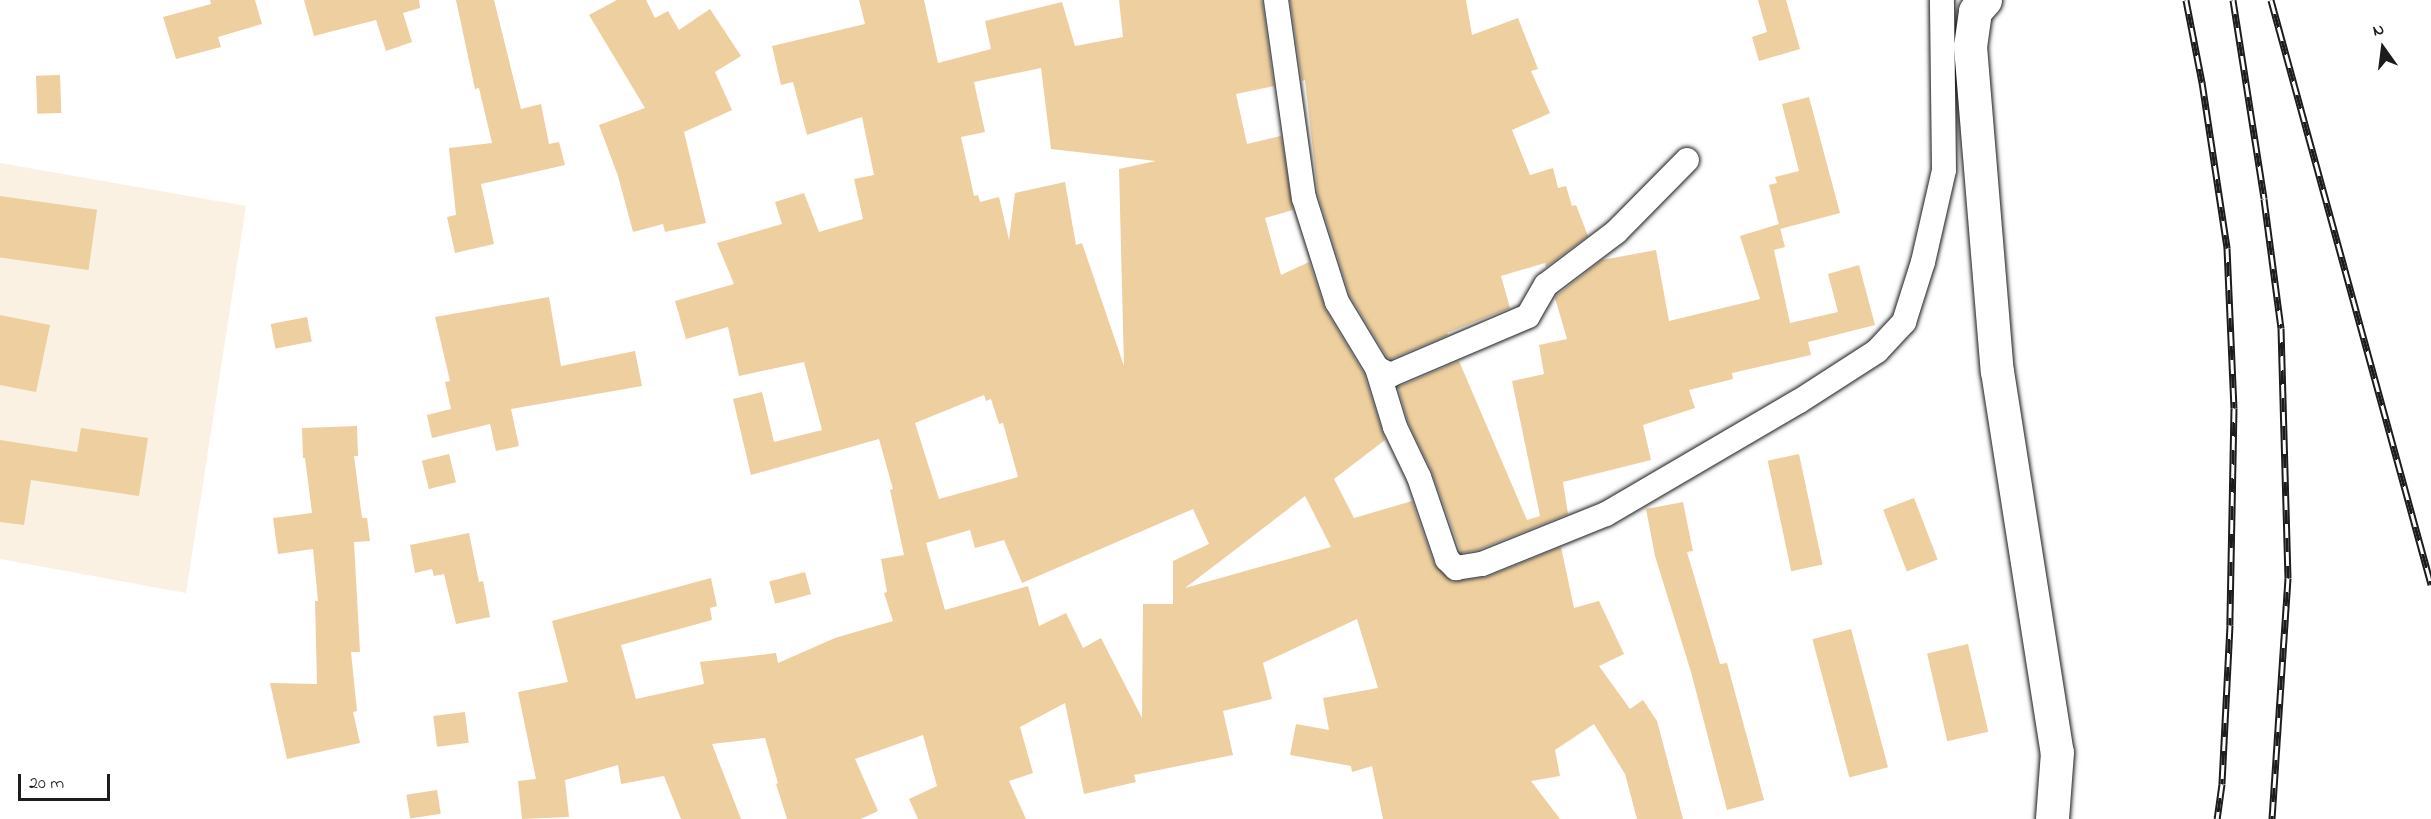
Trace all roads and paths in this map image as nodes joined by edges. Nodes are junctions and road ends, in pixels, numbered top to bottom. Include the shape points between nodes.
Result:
1 (1276, 0) edge
2 (1942, 0) edge
3 (1985, 0) edge
4 (1687, 160) dead end
5 (1377, 368) junction
6 (2052, 819) edge

1 - 5 street via 1304,198 1337,302
2 - 5 street via 1944,170 1923,262 1904,322 1877,351 1606,514 1482,564 1456,568 1447,560 1419,477 1395,428
3 - 6 street via 1975,11 1971,57 1997,371 2057,752
4 - 5 street via 1616,232 1546,285 1528,316 1390,375

